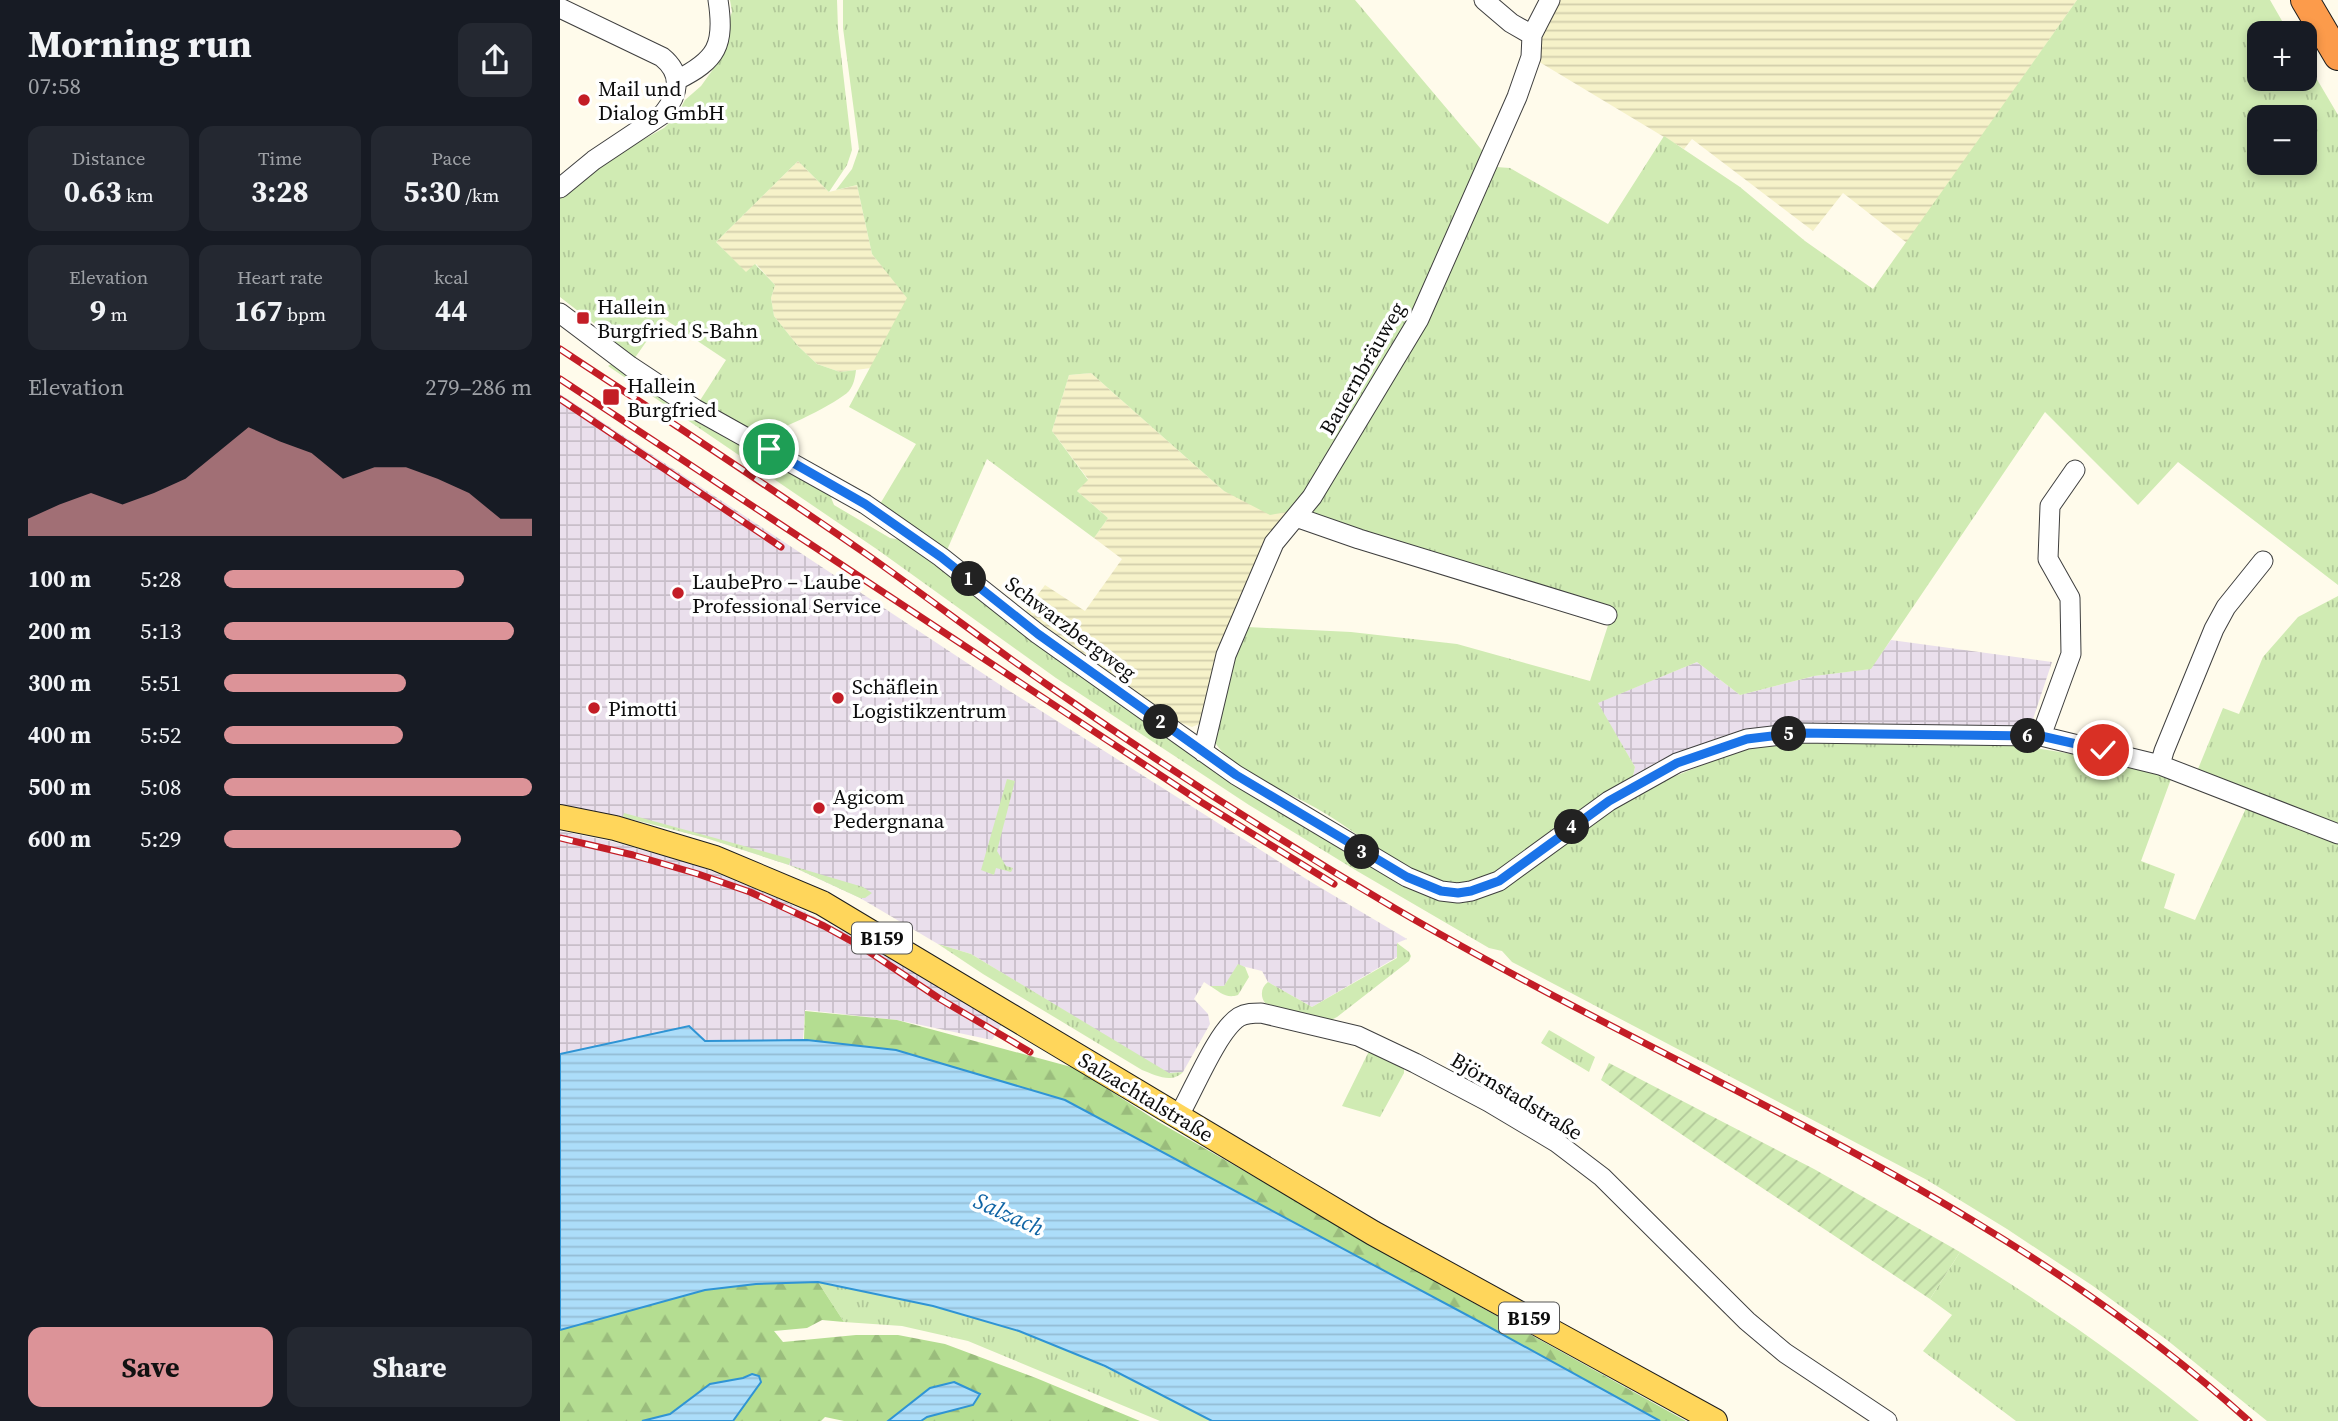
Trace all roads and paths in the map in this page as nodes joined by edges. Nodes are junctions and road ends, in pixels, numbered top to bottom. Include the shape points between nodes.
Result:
1 (718, 0) edge
2 (1484, 0) edge
3 (1550, 0) edge
4 (2305, 0) edge
5 (560, 8) edge
6 (1532, 35) junction
7 (2338, 56) edge
8 (677, 80) junction
9 (560, 188) edge
10 (560, 313) edge
11 (2075, 470) dead end
12 (1296, 517) junction
13 (2263, 561) dead end
14 (1607, 615) dead end
15 (2041, 736) junction
16 (1203, 752) junction
17 (2160, 765) junction
18 (560, 817) edge
19 (2338, 834) edge
20 (1178, 1117) junction
21 (1715, 1421) edge
22 (1887, 1421) edge

1 - 8 street via 721,31 716,50 703,65
2 - 6 street
3 - 6 street, Bauernbräuweg
4 - 7 highway
5 - 8 street via 649,49 670,64
6 - 12 street, Bauernbräuweg via 1531,57 1517,97 1419,319
8 - 9 street via 671,104 663,114
10 - 16 street, Schwarzbergweg via 695,409 865,504
11 - 15 street via 2050,506 2048,559 2070,598 2071,654
12 - 14 street
12 - 16 street, Bauernbräuweg via 1274,543 1226,655
13 - 17 street via 2214,629
15 - 16 street, Schwarzbergweg via 1797,733 1747,739 1677,763 1609,801 1499,881 1458,893 1407,877
15 - 17 street, Schwarzbergweg
17 - 19 street, Schwarzbergweg
18 - 20 main road, Salzachtalstraße / B159 via 715,858 822,903
20 - 21 main road, Salzachtalstraße / B159 via 1373,1233
20 - 22 street, Björnstadstraße via 1225,1032 1239,1017 1261,1013 1358,1037 1489,1102 1556,1142 1602,1177 1746,1321 1785,1353

